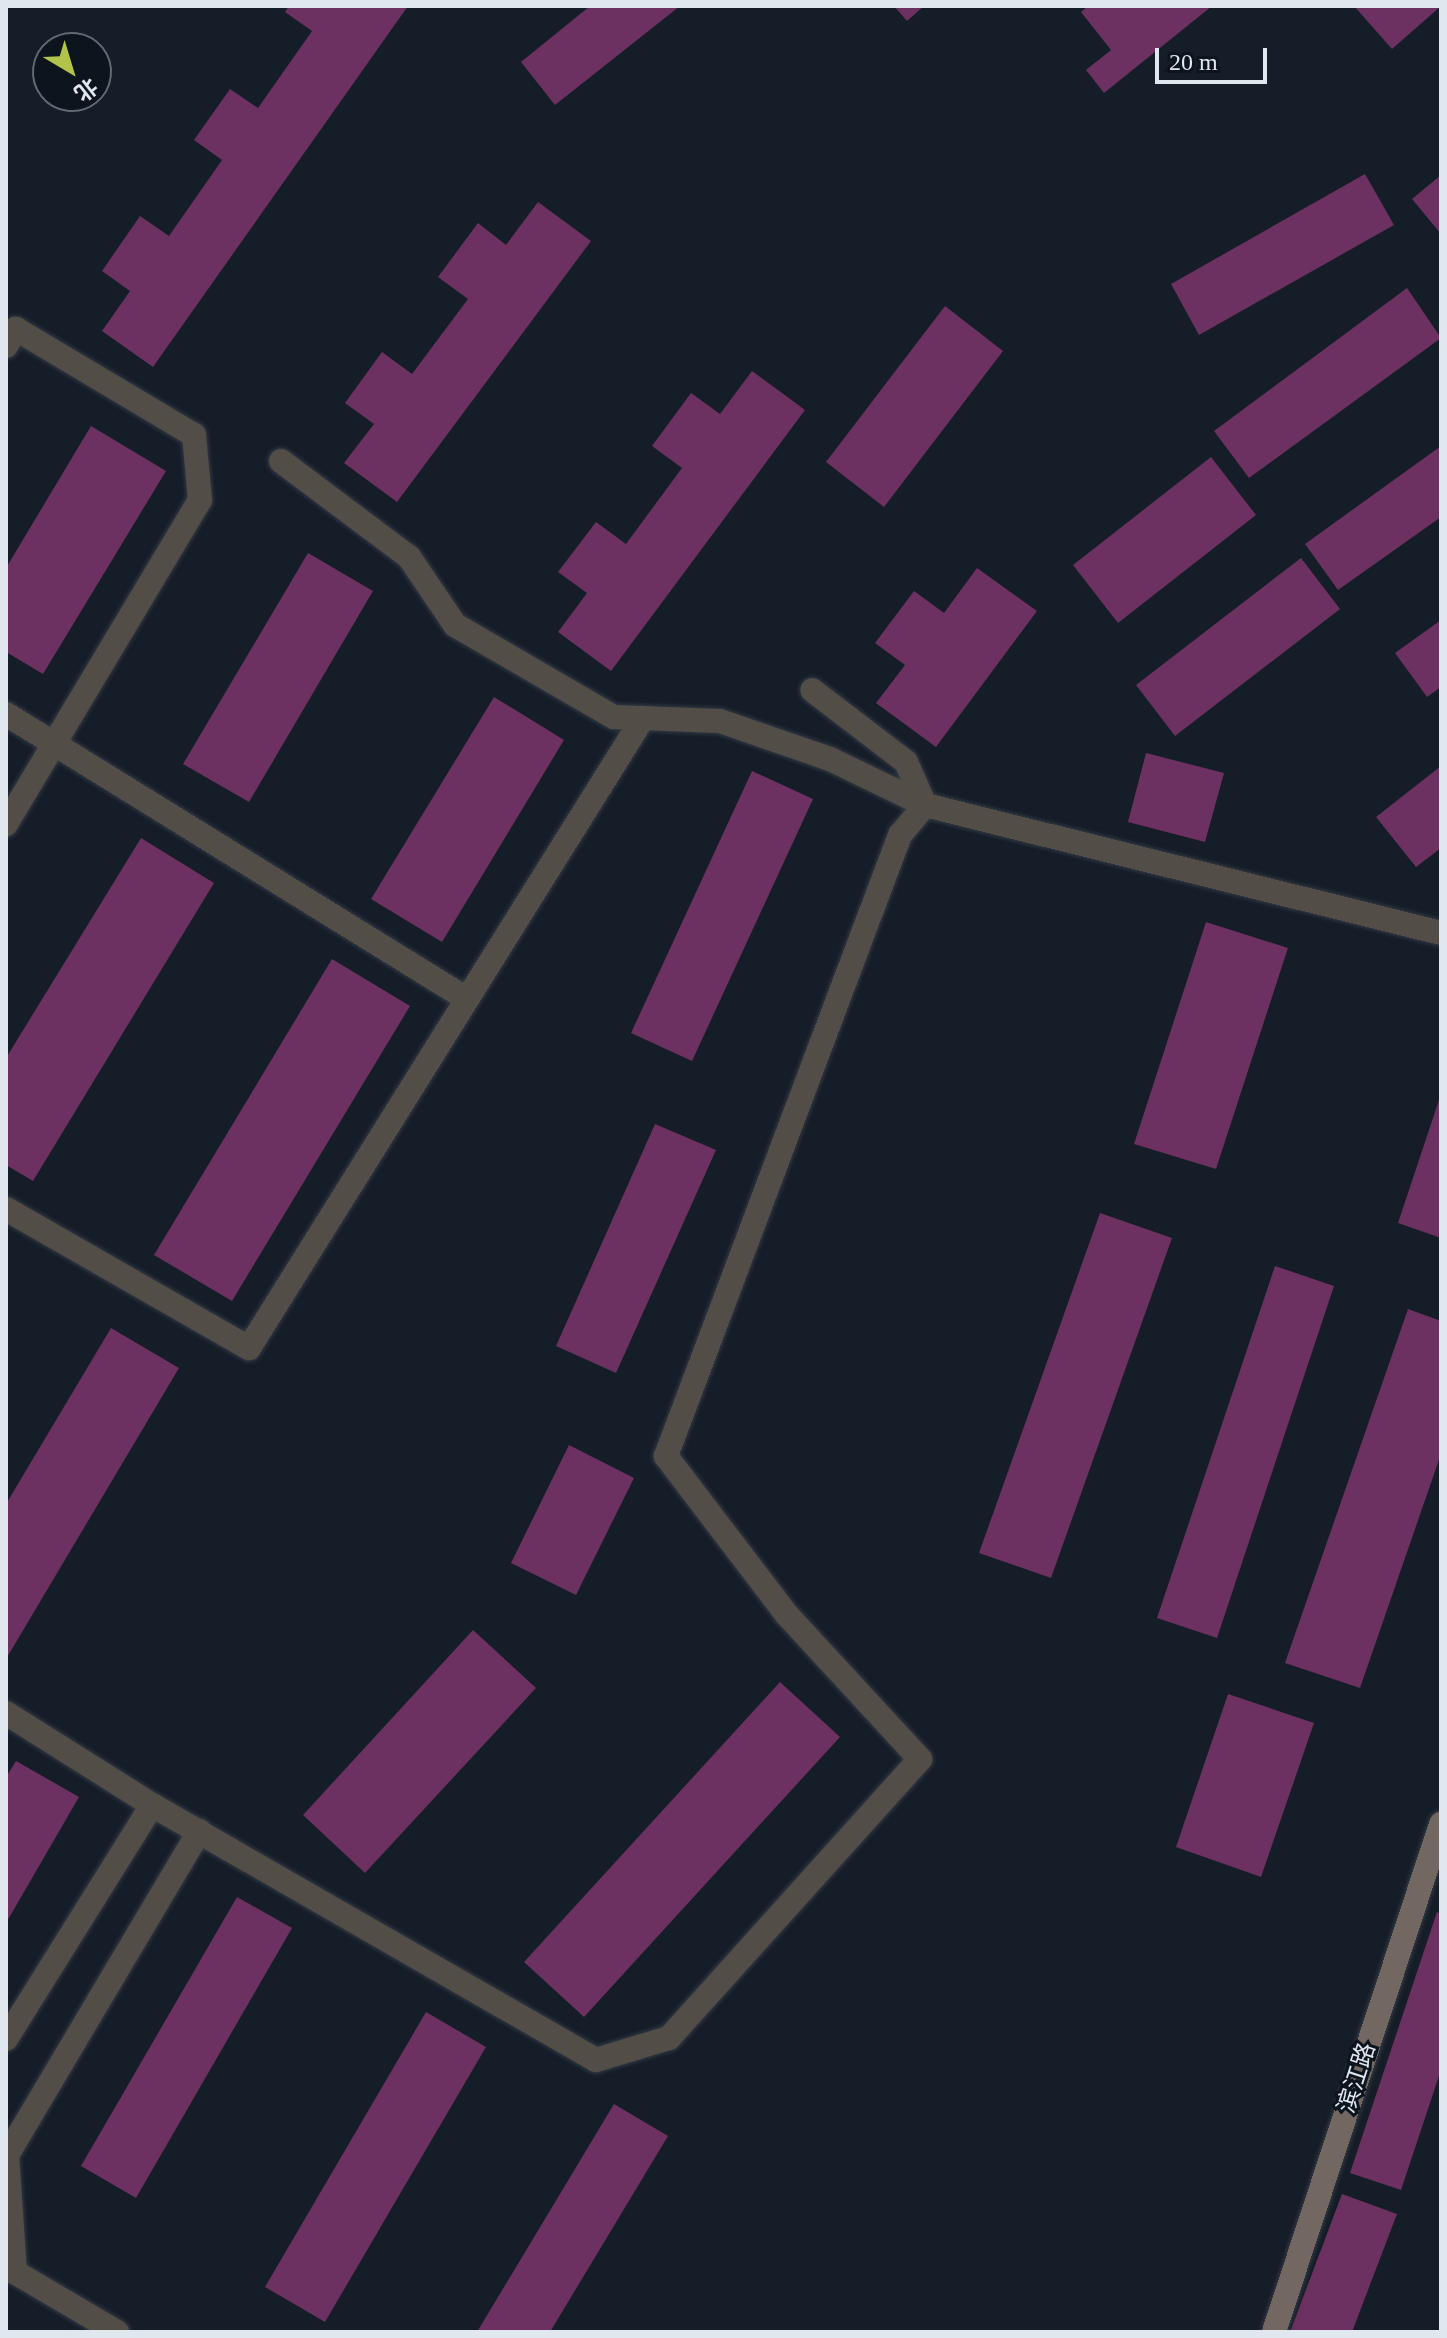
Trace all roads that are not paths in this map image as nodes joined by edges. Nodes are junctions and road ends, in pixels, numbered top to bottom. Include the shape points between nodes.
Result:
1 (6, 346) edge
2 (281, 461) dead end
3 (812, 690) dead end
4 (6, 714) edge
5 (643, 718) junction
6 (54, 744) junction
7 (925, 805) junction
8 (6, 824) edge
9 (1441, 933) edge
10 (467, 999) junction
11 (6, 1209) edge
12 (6, 1713) edge
13 (152, 1805) junction
14 (1441, 1824) edge
15 (199, 1831) junction
16 (6, 2039) edge
17 (11, 2270) edge
18 (117, 2332) edge
19 (1274, 2332) edge

1 - 6 street via 16,329 194,435 200,500
2 - 5 street via 409,557 455,625 614,717
3 - 7 street via 906,762
4 - 6 street
5 - 7 street via 720,721 830,759
5 - 10 street
6 - 8 street
6 - 10 street
7 - 9 street
7 - 15 street via 900,835 666,1456 787,1615 920,1759 669,2038 596,2060
10 - 11 street via 249,1348
12 - 13 street
13 - 15 street
13 - 16 street
14 - 19 main road, 滨江路
15 - 17 street via 7,2155
17 - 18 street

